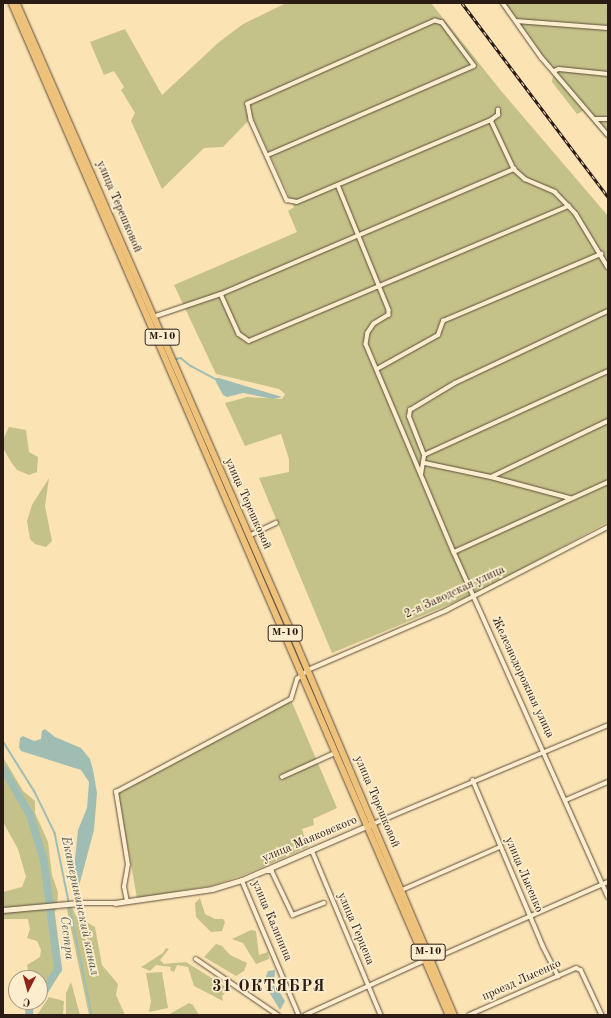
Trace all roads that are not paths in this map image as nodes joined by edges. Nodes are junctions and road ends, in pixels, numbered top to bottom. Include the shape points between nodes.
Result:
1 (12, 3) edge
2 (17, 3) edge
3 (503, 3) edge
4 (516, 21) junction
5 (608, 28) edge
6 (554, 71) junction
7 (608, 74) edge
8 (498, 110) dead end
9 (595, 119) junction
10 (608, 119) edge
11 (492, 120) junction
12 (608, 135) edge
13 (268, 155) junction
14 (514, 169) junction
15 (338, 185) junction
16 (569, 206) junction
17 (359, 236) junction
18 (601, 254) junction
19 (608, 267) edge
20 (378, 288) junction
21 (221, 294) junction
22 (608, 311) edge
23 (153, 317) junction
24 (377, 369) junction
25 (608, 371) edge
26 (608, 421) edge
27 (424, 455) junction
28 (425, 464) junction
29 (420, 476) junction
30 (491, 477) junction
31 (608, 482) edge
32 (570, 498) junction
33 (276, 523) dead end
34 (608, 527) edge
35 (249, 536) junction
36 (454, 552) junction
37 (473, 597) junction
38 (308, 670) junction
39 (303, 674) junction
40 (608, 725) edge
41 (545, 752) junction
42 (335, 753) junction
43 (282, 777) dead end
44 (473, 780) junction
45 (608, 782) edge
46 (566, 800) junction
47 (373, 824) junction
48 (367, 826) junction
49 (500, 847) junction
50 (312, 850) junction
51 (248, 877) junction
52 (242, 880) junction
53 (608, 882) edge
54 (602, 884) junction
55 (402, 890) junction
56 (608, 897) edge
57 (127, 902) junction
58 (324, 903) dead end
59 (3, 910) edge
60 (530, 916) junction
61 (196, 959) dead end
62 (428, 960) junction
63 (558, 976) junction
64 (369, 987) junction
65 (278, 1015) edge
66 (299, 1015) edge
67 (305, 1015) edge
68 (381, 1015) edge
69 (449, 1015) edge
70 (454, 1015) edge
71 (469, 1015) edge
72 (602, 1015) edge

1 - 39 highway, улица Терешковой / М-10
2 - 23 highway, улица Терешковой / М-10
3 - 4 street
4 - 5 street
4 - 6 street
6 - 7 street via 559,69
6 - 9 street
8 - 11 street via 498,115
9 - 10 street
9 - 12 street
11 - 14 street
11 - 15 street
13 - 13 street via 251,120 248,104 435,21 442,23 474,66
13 - 15 street via 289,203
14 - 16 street via 525,179 555,192
14 - 17 street
15 - 17 street
16 - 18 street via 587,229
16 - 20 street
17 - 20 street
17 - 21 street
18 - 19 street
18 - 24 street via 443,321 438,335
20 - 21 street via 249,342 239,334
20 - 24 street, Железнодорожная улица via 389,315 374,324 366,339
21 - 23 street
22 - 27 street via 455,383 410,410 409,417
23 - 35 highway, улица Терешковой / М-10
24 - 29 street, Железнодорожная улица
25 - 27 street
26 - 30 street
27 - 28 street
28 - 29 street
28 - 30 street
29 - 36 street, Железнодорожная улица
30 - 32 street
31 - 32 street
32 - 36 street
33 - 35 street
34 - 37 street, 2-я Заводская улица
35 - 38 highway, улица Терешковой / М-10
36 - 37 street, Железнодорожная улица
37 - 38 street, 2-я Заводская улица
37 - 41 street, Железнодорожная улица
38 - 39 street, 2-я Заводская улица
38 - 47 highway, улица Терешковой / М-10
39 - 42 highway, улица Терешковой / М-10
39 - 57 street via 297,679 291,699 116,792 128,865 124,888
40 - 41 street, улица Маяковского
41 - 44 street, улица Маяковского
41 - 46 street, Железнодорожная улица
42 - 43 street
42 - 48 highway, улица Терешковой / М-10
44 - 47 street, улица Маяковского
44 - 49 street, улица Лысенко
45 - 46 street
46 - 54 street, Железнодорожная улица
47 - 48 street, улица Маяковского
47 - 55 highway, улица Терешковой / М-10
48 - 50 street, улица Маяковского
48 - 62 highway, улица Терешковой / М-10
49 - 55 street
49 - 60 street, улица Лысенко
50 - 51 street, улица Маяковского
50 - 64 street, улица Герцена
51 - 52 street, улица Маяковского
51 - 58 street via 272,871 293,915
52 - 57 street, улица Маяковского via 203,891
52 - 66 street, улица Калинина
53 - 54 street
54 - 56 street, Железнодорожная улица
54 - 60 street
55 - 62 highway, улица Терешковой / М-10
57 - 59 street, улица Маяковского via 80,903
60 - 62 street
60 - 63 street, улица Лысенко
61 - 65 street
62 - 64 street
62 - 69 highway, улица Терешковой / М-10
62 - 70 highway, улица Терешковой / М-10
63 - 71 street, проезд Лысенко
63 - 72 street, проезд Лысенко via 576,968 581,970
64 - 67 street
64 - 68 street, улица Герцена

